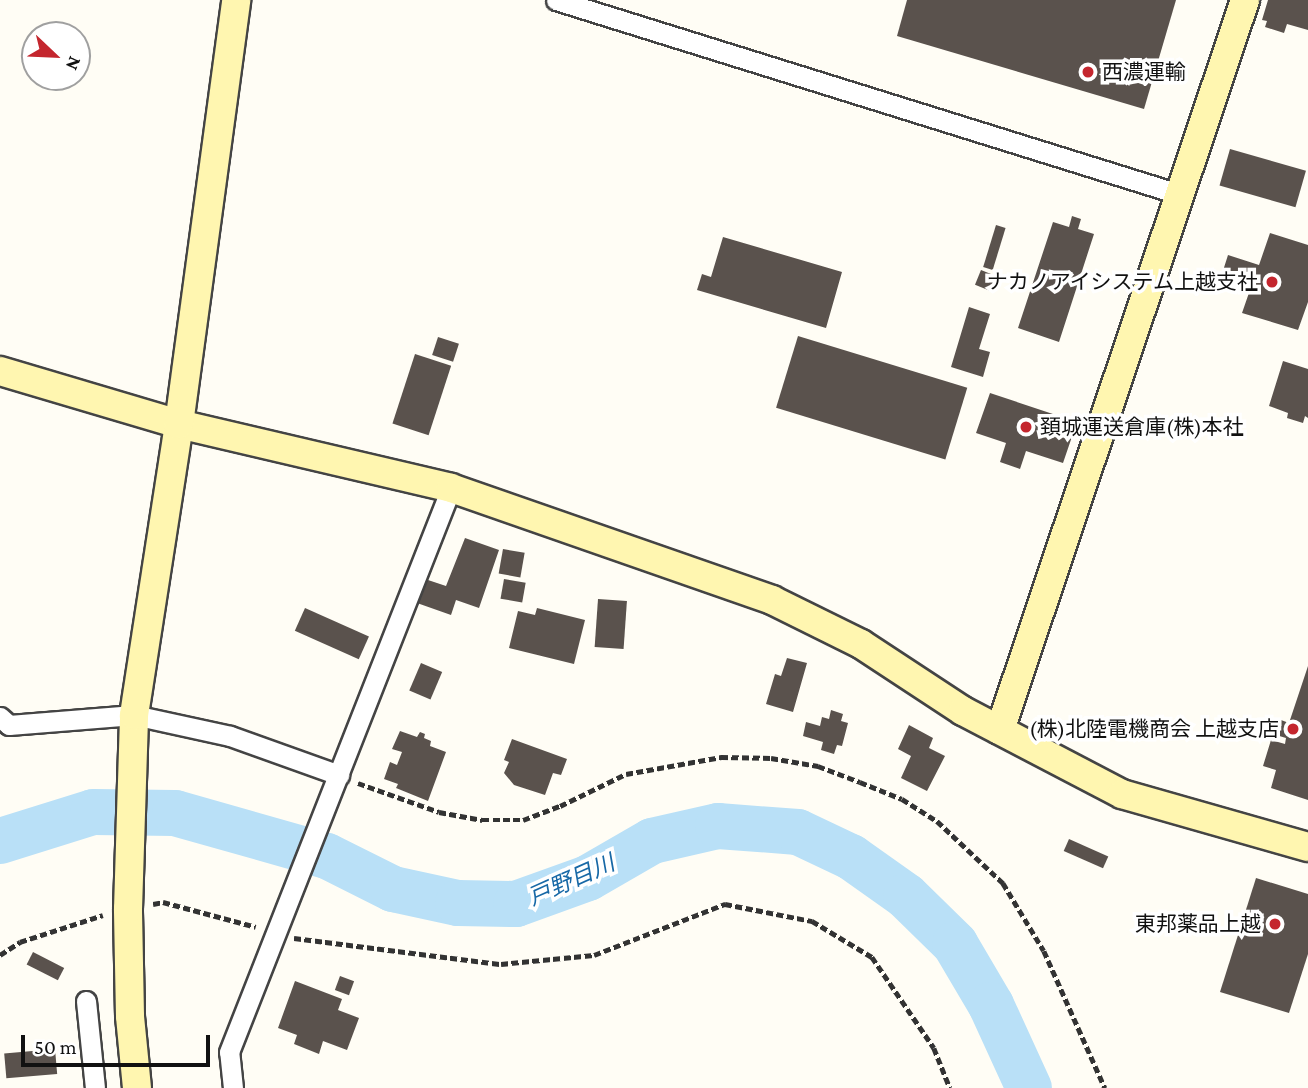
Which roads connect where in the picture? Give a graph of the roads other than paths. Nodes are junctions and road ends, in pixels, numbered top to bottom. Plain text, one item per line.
1 (236, 0) edge
2 (556, 0) edge
3 (1245, 0) edge
4 (1179, 194) junction
5 (0, 371) edge
6 (179, 424) junction
7 (451, 488) junction
8 (134, 715) junction
9 (0, 717) edge
10 (1000, 730) junction
11 (337, 780) junction
12 (1308, 847) edge
13 (86, 1002) dead end
14 (95, 1088) edge
15 (136, 1088) edge
16 (233, 1088) edge

1 - 6 street
2 - 4 street
3 - 4 street
4 - 10 street
5 - 6 street
6 - 7 street
6 - 8 street
7 - 10 street
7 - 11 street
8 - 9 street
8 - 11 street
8 - 15 street
10 - 12 street
11 - 16 street
13 - 14 street

